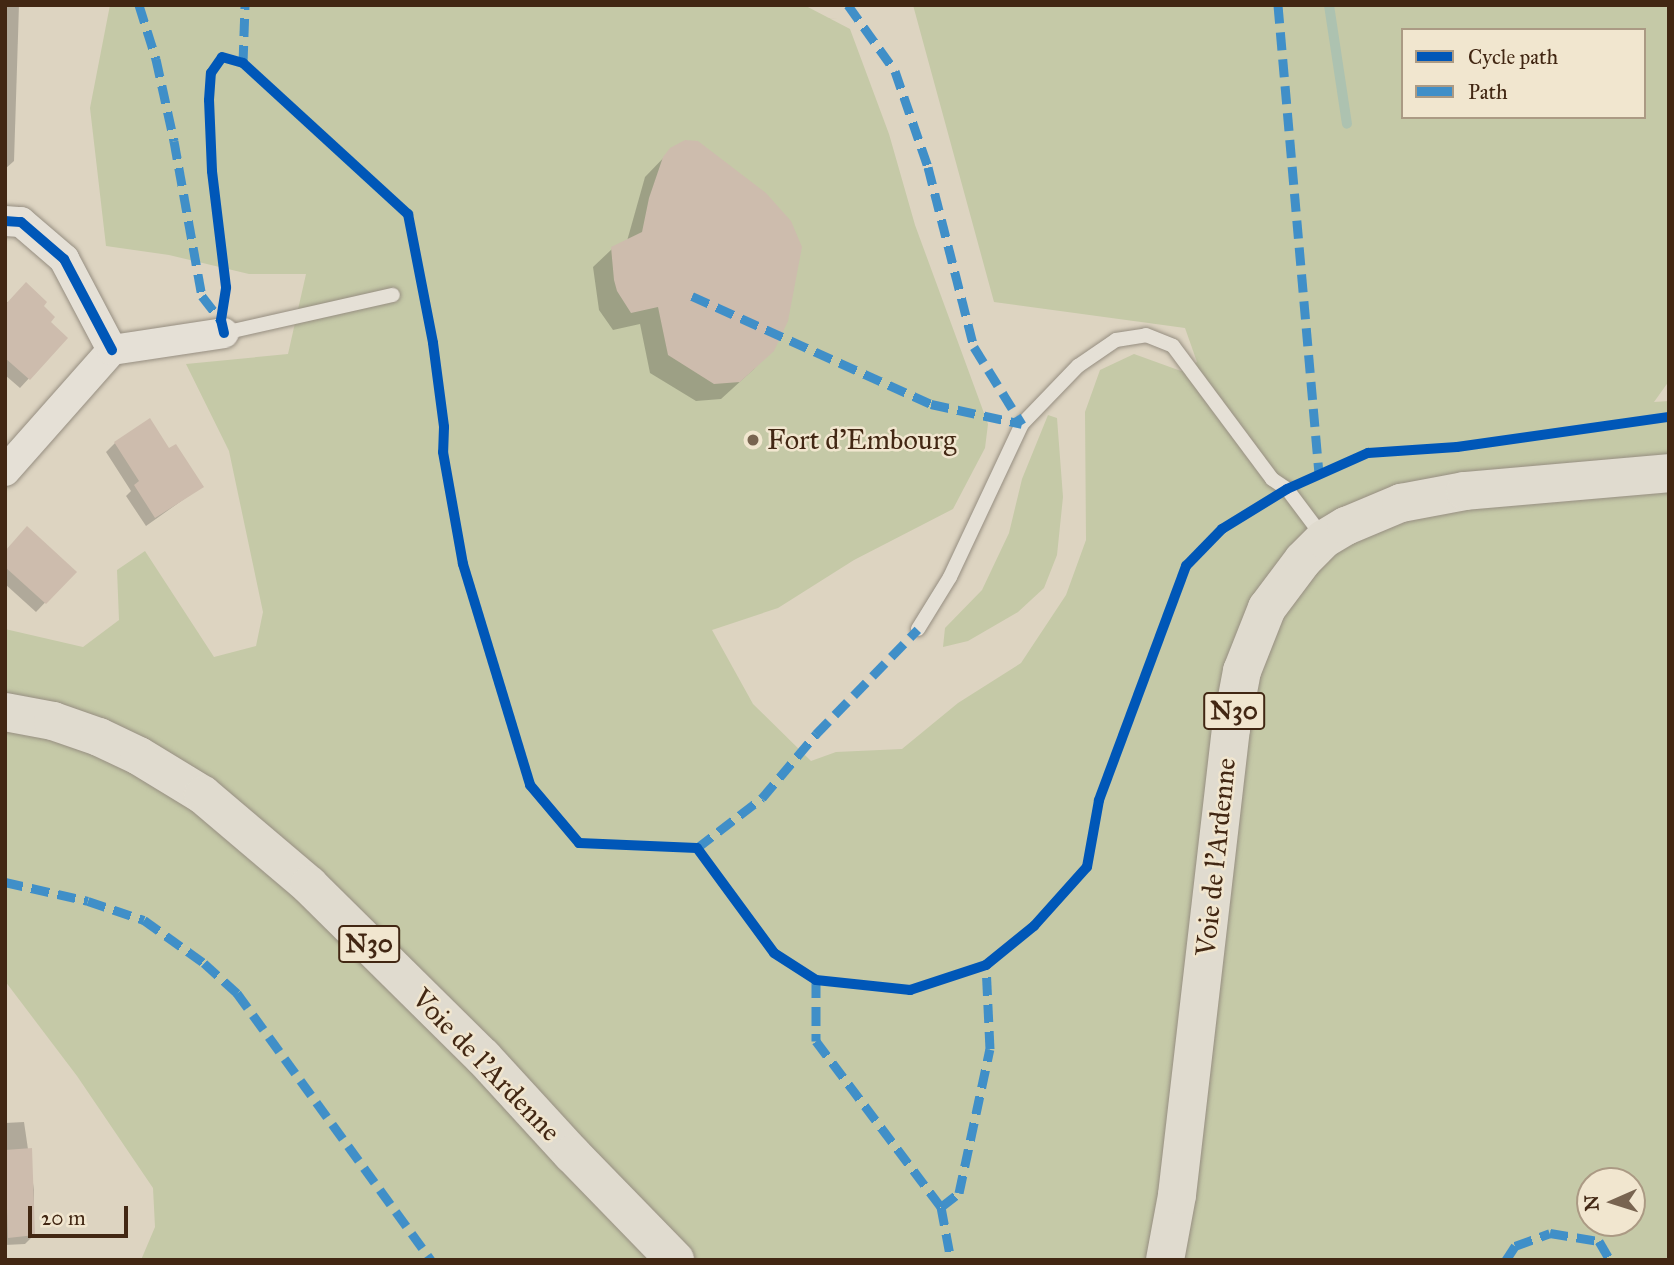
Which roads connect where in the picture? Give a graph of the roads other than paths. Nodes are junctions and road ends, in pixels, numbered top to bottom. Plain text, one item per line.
1 (5, 221) edge
2 (393, 295) dead end
3 (223, 333) joint
4 (112, 350) junction
5 (5, 471) edge
6 (1669, 473) edge
7 (1324, 539) junction
8 (918, 629) dead end
9 (5, 712) edge
10 (676, 1260) edge
11 (1166, 1260) edge

1 - 4 street
2 - 3 lane
3 - 4 street
4 - 5 street
6 - 7 main road, Voie de l'Ardenne / N30
7 - 8 lane
7 - 11 main road, Voie de l'Ardenne / N30
9 - 10 main road, Voie de l'Ardenne / N30

